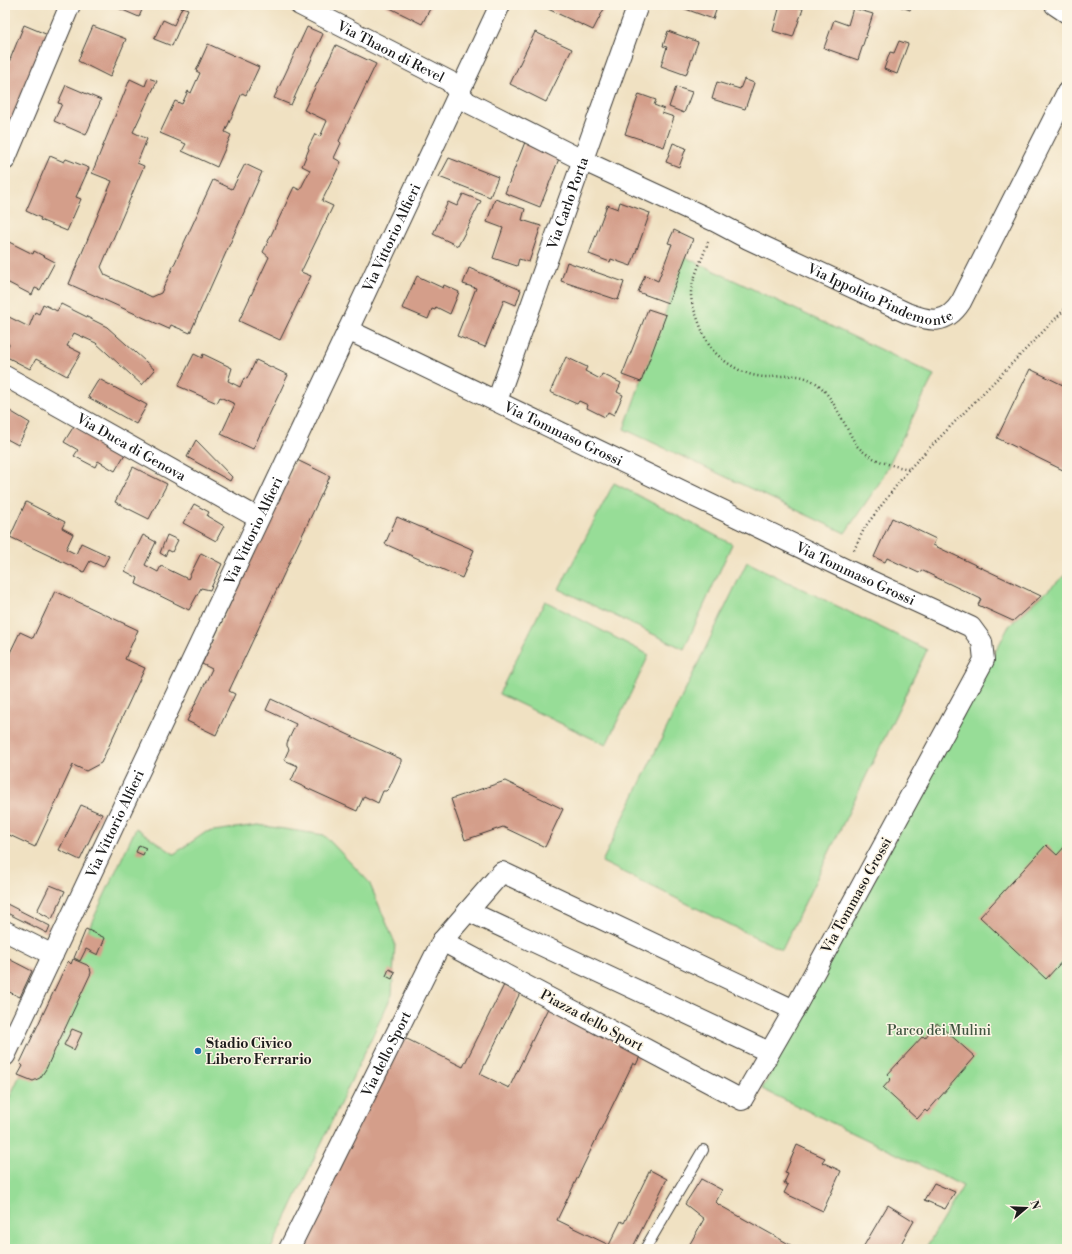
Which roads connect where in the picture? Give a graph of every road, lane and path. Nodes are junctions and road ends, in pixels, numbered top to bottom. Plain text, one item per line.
1 (70, 5) edge
2 (300, 5) edge
3 (500, 5) edge
4 (638, 5) edge
5 (1056, 5) edge
6 (1067, 13) edge
7 (459, 92) junction
8 (1067, 92) edge
9 (5, 160) edge
10 (582, 160) junction
11 (716, 222) junction
12 (1067, 307) edge
13 (348, 330) junction
14 (5, 376) edge
15 (497, 401) junction
16 (909, 469) junction
17 (258, 518) junction
18 (845, 569) junction
19 (468, 911) junction
20 (5, 931) edge
21 (442, 941) junction
22 (53, 955) junction
23 (794, 1010) junction
24 (769, 1052) junction
25 (5, 1056) edge
26 (703, 1150) dead end
27 (289, 1249) edge
28 (645, 1249) edge

1 - 9 street
2 - 7 street, Via Thaon di Revel
3 - 7 street, Via Vittorio Alfieri
4 - 10 street, Via Carlo Porta
5 - 6 street
7 - 10 street, Via Thaon di Revel
7 - 13 street, Via Vittorio Alfieri
8 - 11 street, Via Ippolito Pindemonte
10 - 11 street, Via Ippolito Pindemonte
10 - 15 street, Via Carlo Porta
11 - 16 path
12 - 16 path
13 - 15 street, Via Tommaso Grossi
13 - 17 street, Via Vittorio Alfieri
14 - 17 street, Via Duca di Genova
15 - 18 street, Via Tommaso Grossi
16 - 18 path
17 - 22 street, Via Vittorio Alfieri
18 - 23 street, Via Tommaso Grossi
19 - 21 street, Via dello Sport
19 - 23 street, Via dello Sport
19 - 24 street
20 - 22 street
21 - 24 street, Piazza dello Sport
21 - 27 street, Via dello Sport
22 - 25 street, Via Vittorio Alfieri
23 - 24 street
26 - 28 lane

